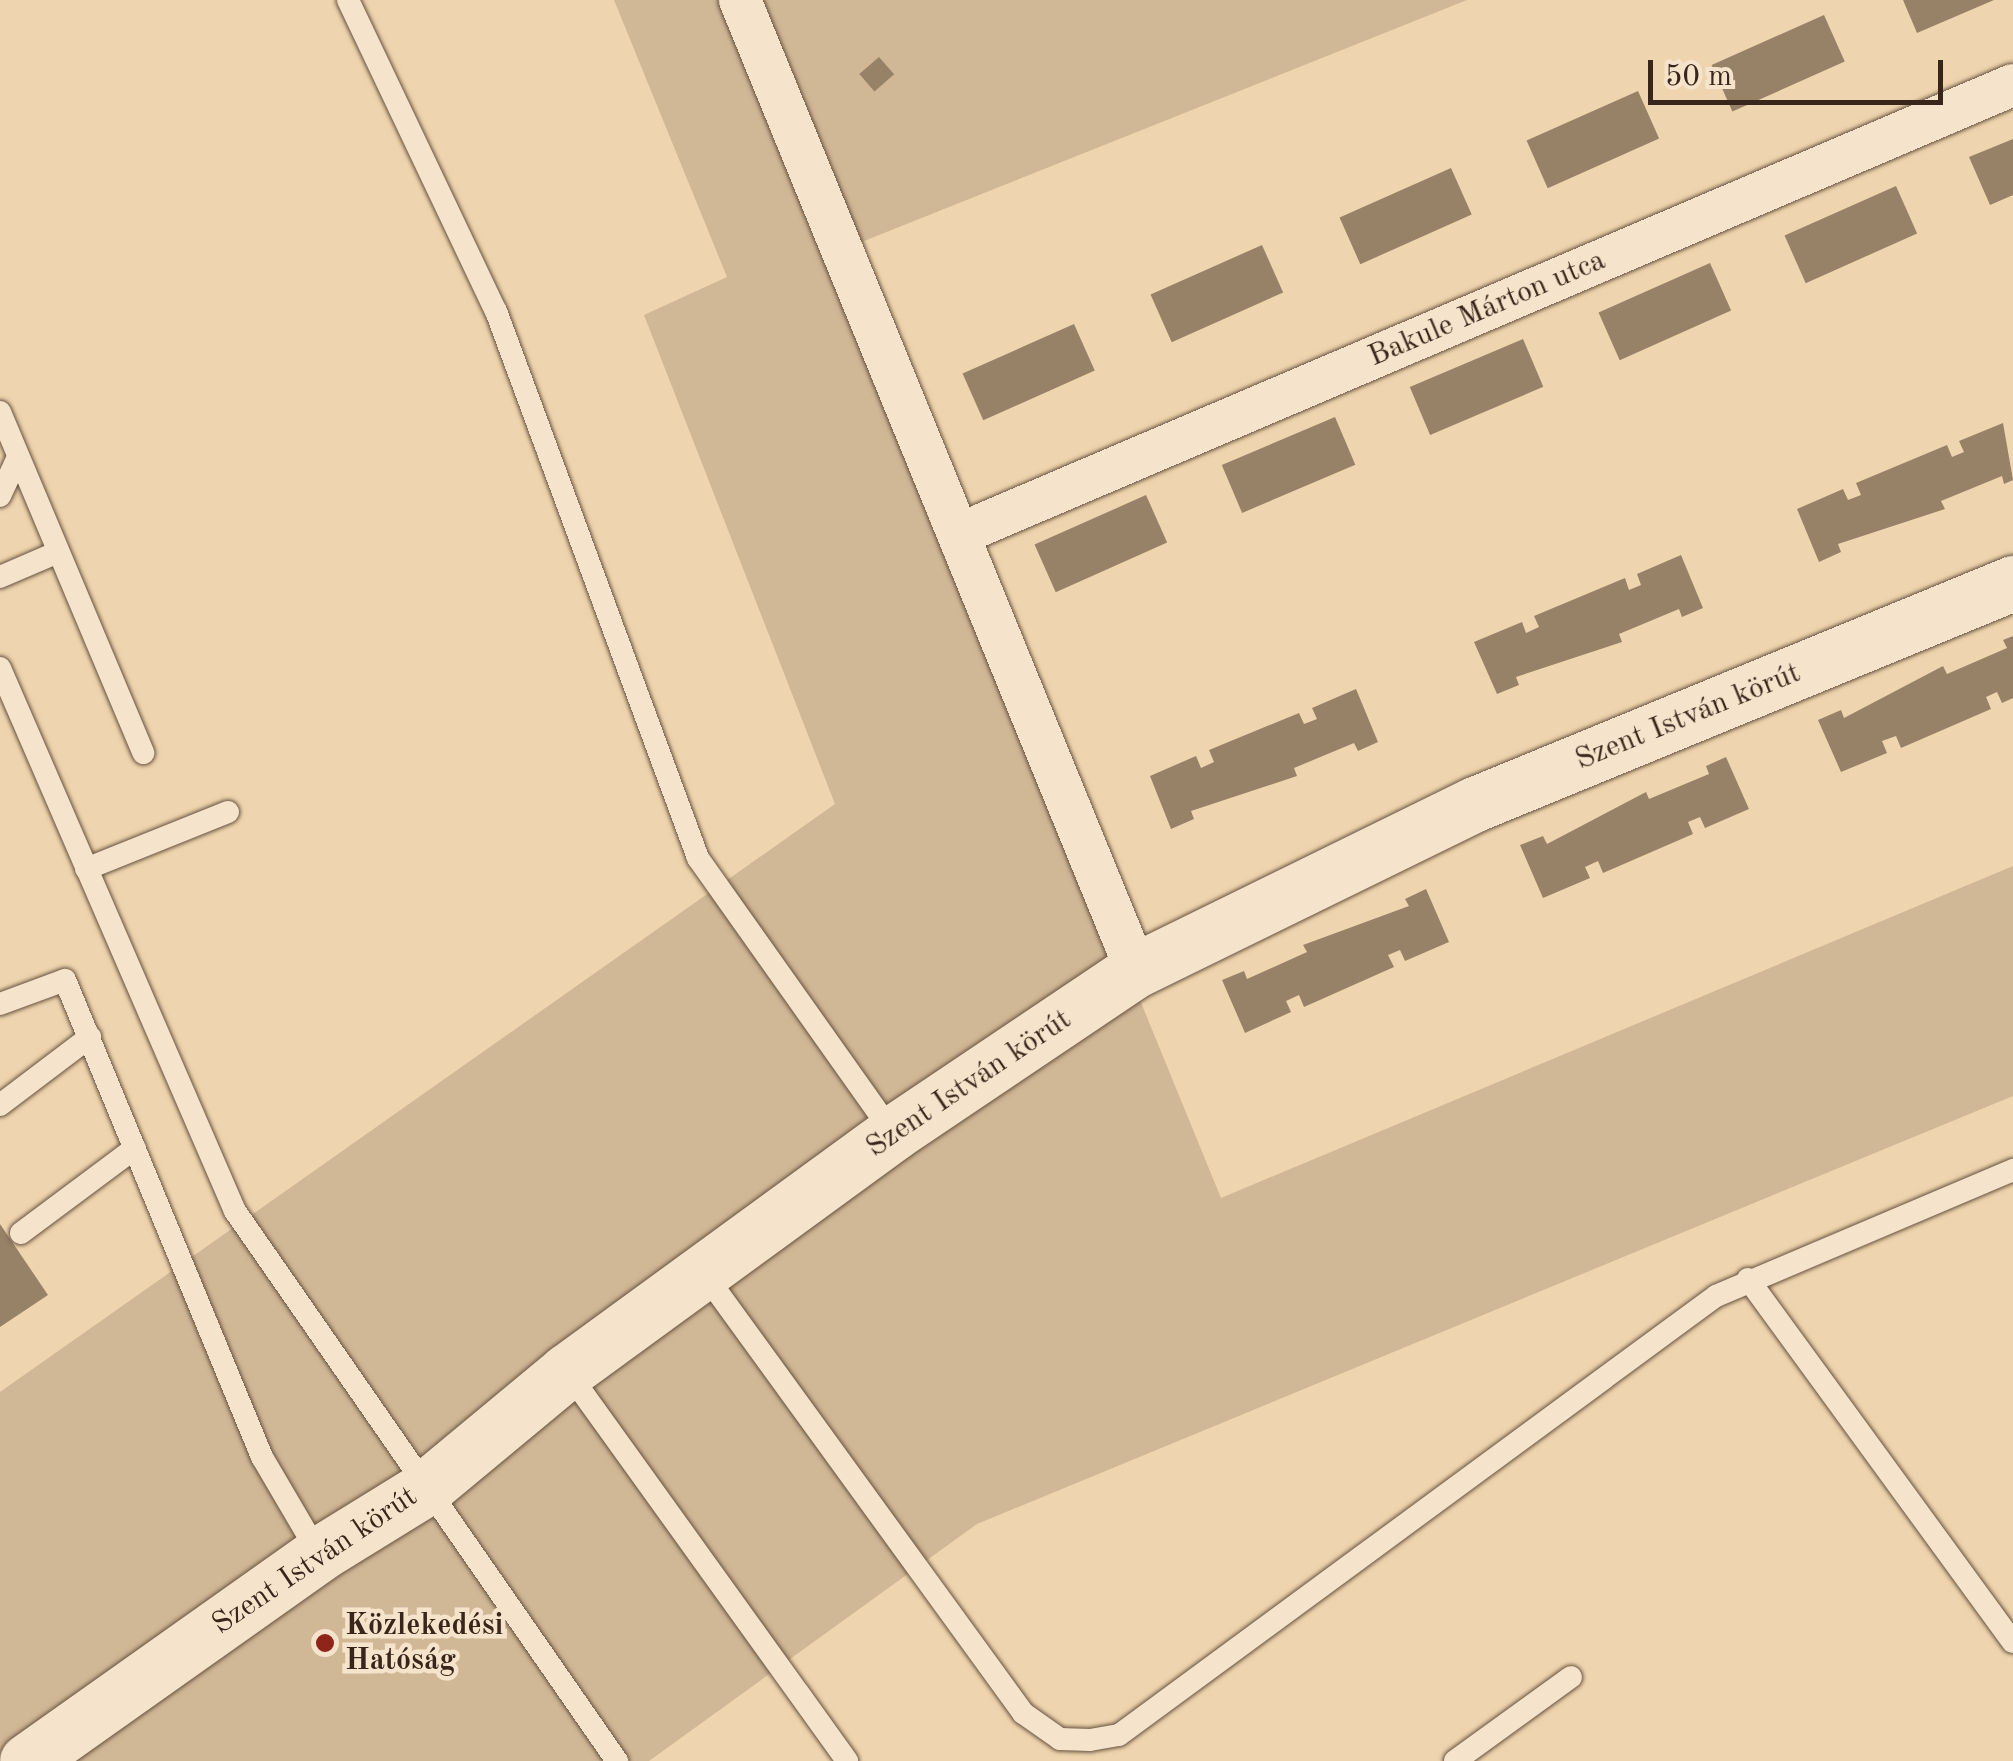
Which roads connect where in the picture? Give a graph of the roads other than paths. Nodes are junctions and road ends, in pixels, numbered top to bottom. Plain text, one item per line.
1 (348, 0) edge
2 (740, 0) edge
3 (2013, 84) edge
4 (0, 412) edge
5 (18, 456) junction
6 (0, 496) edge
7 (962, 534) junction
8 (58, 552) junction
9 (0, 577) edge
10 (2013, 583) edge
11 (0, 668) edge
12 (143, 754) dead end
13 (228, 812) dead end
14 (86, 869) junction
15 (1136, 970) junction
16 (0, 1004) edge
17 (90, 1037) junction
18 (0, 1105) edge
19 (893, 1134) junction
20 (135, 1148) junction
21 (2013, 1170) edge
22 (22, 1233) dead end
23 (702, 1272) junction
24 (1748, 1279) junction
25 (568, 1370) junction
26 (426, 1488) junction
27 (319, 1554) junction
28 (2013, 1642) edge
29 (1571, 1676) dead end
30 (27, 1761) edge
31 (617, 1761) edge
32 (847, 1761) edge
33 (1455, 1761) edge

1 - 19 lane
2 - 7 street
3 - 7 street, Bakule Márton utca
4 - 5 lane
5 - 6 lane
5 - 8 lane
7 - 15 street
8 - 9 lane
8 - 12 lane
10 - 15 street, Szent István körút
11 - 14 lane
13 - 14 lane
14 - 26 lane
15 - 19 street, Szent István körút
16 - 17 lane
17 - 18 lane
17 - 20 lane
19 - 23 street, Szent István körút
20 - 22 lane
20 - 27 lane
21 - 24 lane
23 - 24 lane
23 - 25 street, Szent István körút
24 - 28 lane
25 - 26 street, Szent István körút
25 - 32 lane
26 - 27 street, Szent István körút
26 - 31 lane
27 - 30 street, Szent István körút
29 - 33 lane

